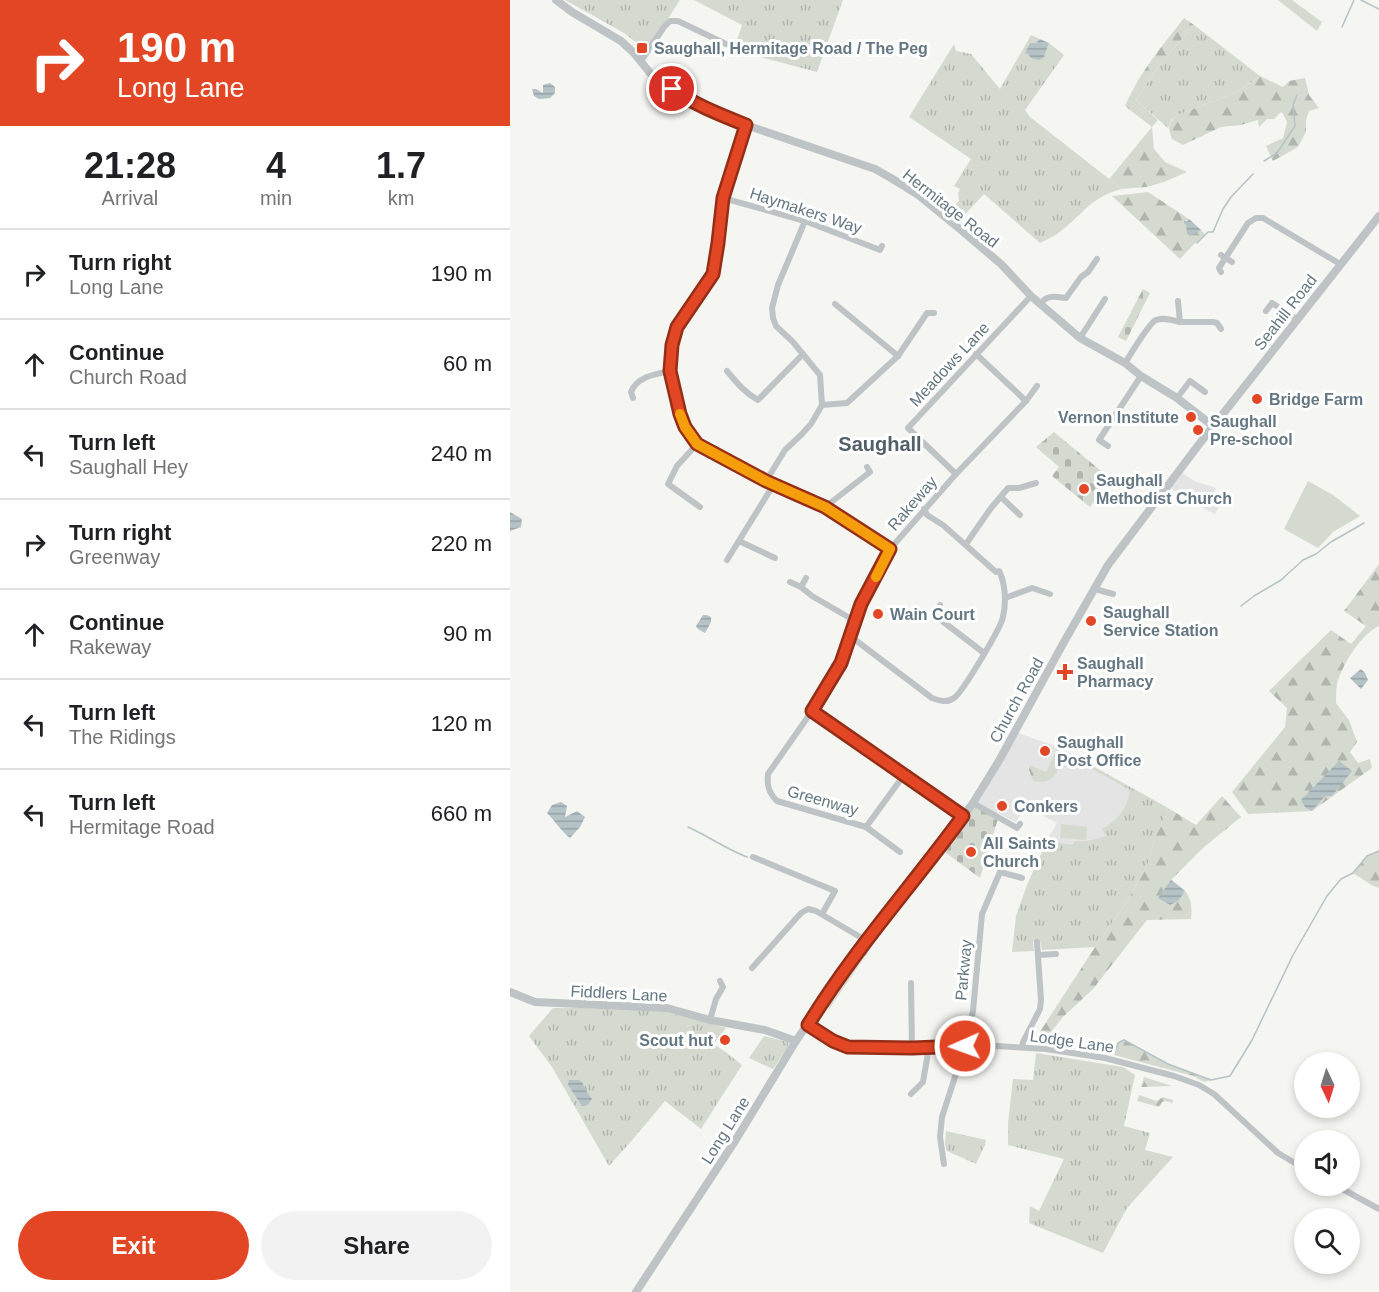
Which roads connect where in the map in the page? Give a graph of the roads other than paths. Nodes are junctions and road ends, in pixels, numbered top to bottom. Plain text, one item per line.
1 (556, 0) edge
2 (726, 44) dead end
3 (641, 62) junction
4 (746, 125) junction
5 (723, 198) junction
6 (1379, 216) edge
7 (805, 221) junction
8 (880, 250) dead end
9 (1097, 259) dead end
10 (1340, 264) junction
11 (1218, 268) dead end
12 (1031, 296) junction
13 (1105, 299) dead end
14 (1178, 301) dead end
15 (835, 304) dead end
16 (1041, 304) junction
17 (928, 311) dead end
18 (1266, 311) dead end
19 (1219, 315) dead end
20 (1298, 320) junction
21 (1180, 322) junction
22 (1080, 338) junction
23 (803, 354) junction
24 (976, 354) junction
25 (898, 356) junction
26 (1125, 363) junction
27 (670, 371) junction
28 (728, 371) dead end
29 (1141, 376) junction
30 (1037, 386) dead end
31 (1205, 392) dead end
32 (630, 393) dead end
33 (1177, 398) junction
34 (758, 400) junction
35 (1026, 401) junction
36 (822, 405) junction
37 (764, 408) dead end
38 (1213, 426) junction
39 (697, 444) junction
40 (1108, 446) dead end
41 (871, 472) dead end
42 (956, 474) junction
43 (766, 481) junction
44 (1036, 483) dead end
45 (774, 484) junction
46 (1003, 495) junction
47 (696, 507) dead end
48 (825, 507) junction
49 (924, 509) junction
50 (1020, 515) dead end
51 (740, 541) junction
52 (966, 544) junction
53 (890, 549) junction
54 (775, 558) dead end
55 (727, 560) dead end
56 (806, 578) dead end
57 (790, 582) dead end
58 (801, 587) junction
59 (1095, 589) junction
60 (1050, 594) dead end
61 (1113, 594) dead end
62 (1005, 598) junction
63 (940, 606) dead end
64 (855, 621) junction
65 (849, 640) junction
66 (984, 653) junction
67 (812, 711) junction
68 (904, 775) junction
69 (973, 803) junction
70 (963, 816) junction
71 (866, 827) junction
72 (1017, 828) dead end
73 (900, 852) dead end
74 (753, 857) dead end
75 (1022, 878) dead end
76 (822, 914) junction
77 (867, 941) junction
78 (1036, 942) dead end
79 (1056, 954) dead end
80 (1038, 955) junction
81 (752, 968) dead end
82 (836, 982) joint
83 (920, 988) dead end
84 (732, 990) dead end
85 (510, 992) edge
86 (710, 1020) junction
87 (808, 1025) junction
88 (795, 1041) junction
89 (965, 1046) junction
90 (929, 1047) junction
91 (1022, 1047) junction
92 (912, 1048) junction
93 (911, 1094) dead end
94 (1294, 1162) edge
95 (944, 1164) dead end
96 (1355, 1196) edge
97 (1379, 1209) edge
98 (636, 1292) edge

1 - 3 street, Hermitage Road
2 - 3 street
3 - 4 street, Hermitage Road
4 - 5 street
4 - 12 street, Hermitage Road
5 - 7 street, Haymakers Way
5 - 27 street
6 - 10 street, Seahill Road
7 - 8 street, Haymakers Way
7 - 23 street
9 - 16 street
10 - 11 street
10 - 20 street, Seahill Road
12 - 16 street, Hermitage Road
12 - 24 street, Meadows Lane
13 - 22 street
14 - 21 street
15 - 25 street
16 - 22 street, Hermitage Road
17 - 25 street
18 - 20 street
19 - 21 street
20 - 38 street, Seahill Road
21 - 26 street
22 - 26 street, Hermitage Road
23 - 34 street
23 - 36 street
24 - 35 street
24 - 42 street, Meadows Lane
25 - 36 street
26 - 29 street, Hermitage Road
27 - 32 street
27 - 39 street
28 - 34 street
29 - 33 street, Hermitage Road
29 - 40 street
30 - 35 street, Rakeway
31 - 33 street
33 - 38 street, Hermitage Road
34 - 37 street
35 - 42 street, Rakeway
36 - 43 street
38 - 59 street, Church Road
39 - 43 street
39 - 47 street
41 - 48 street
42 - 49 street, Rakeway
43 - 45 street
44 - 46 street
45 - 48 street
45 - 51 street
46 - 50 street
46 - 52 street
48 - 53 street
49 - 52 street
49 - 53 street, Rakeway
51 - 54 street
51 - 55 street
52 - 62 street
53 - 64 street, Rakeway
56 - 58 street
57 - 58 street
58 - 64 street
59 - 61 street
59 - 69 street, Church Road
60 - 62 street
62 - 66 street
63 - 66 street
64 - 65 street, Rakeway
65 - 66 street
65 - 67 street, Greenway
67 - 68 street
67 - 71 street, Greenway
68 - 70 street
68 - 71 street, Greenway
69 - 70 street, Church Road
69 - 72 street
70 - 77 street, Church Road
71 - 73 street, Greenway
74 - 76 street
75 - 89 street, Parkway
76 - 77 street
76 - 81 street
77 - 82 street, Church Road
78 - 80 street
79 - 80 street
80 - 91 street
82 - 87 street, Long Lane
83 - 92 street
84 - 86 street
85 - 86 street, Fiddlers Lane
86 - 88 street, Fiddlers Lane
87 - 88 street, Long Lane
87 - 92 street, Lodge Lane
88 - 98 street, Long Lane
89 - 90 street, Lodge Lane
89 - 91 street, Lodge Lane
89 - 95 street, Parkway
90 - 92 street, Lodge Lane
90 - 93 street
91 - 94 street, Lodge Lane
96 - 97 street

